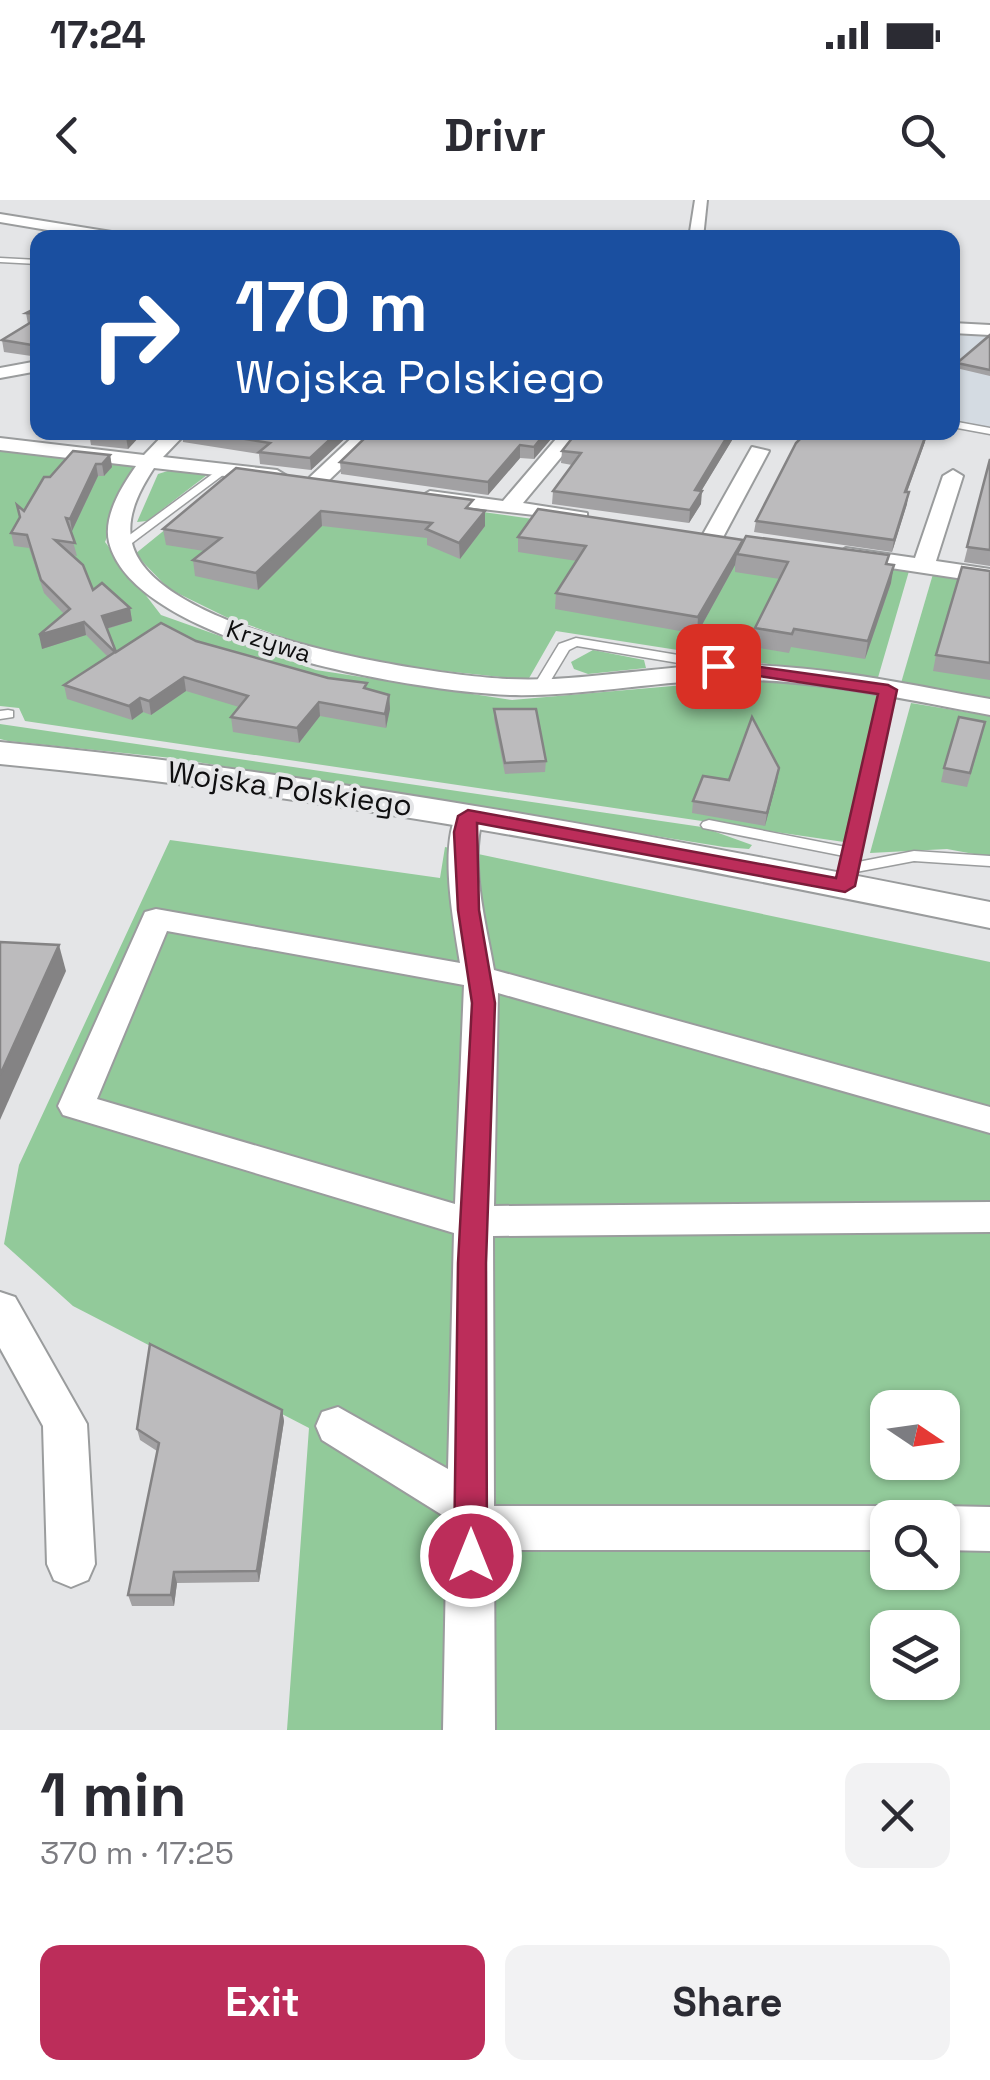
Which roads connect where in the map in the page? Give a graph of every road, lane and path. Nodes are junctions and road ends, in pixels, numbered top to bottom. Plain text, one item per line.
1 (701, 200) edge
2 (0, 218) edge
3 (74, 230) edge
4 (697, 230) edge
5 (0, 260) edge
6 (30, 262) edge
7 (960, 328) edge
8 (990, 330) edge
9 (30, 367) edge
10 (0, 373) edge
11 (960, 425) edge
12 (990, 431) edge
13 (169, 440) edge
14 (363, 440) edge
15 (565, 440) edge
16 (0, 444) edge
17 (758, 452) dead end
18 (149, 459) junction
19 (226, 469) junction
20 (953, 476) dead end
21 (413, 494) edge
22 (510, 508) junction
23 (602, 520) edge
24 (713, 536) edge
25 (120, 547) junction
26 (828, 552) edge
27 (924, 566) junction
28 (990, 576) edge
29 (753, 672) junction
30 (540, 687) junction
31 (888, 690) junction
32 (990, 707) edge
33 (0, 753) edge
34 (468, 816) junction
35 (710, 824) dead end
36 (990, 862) edge
37 (848, 869) junction
38 (990, 915) edge
39 (479, 977) junction
40 (990, 1120) edge
41 (990, 1218) edge
42 (474, 1221) junction
43 (0, 1309) edge
44 (338, 1426) dead end
45 (471, 1518) junction
46 (870, 1528) edge
47 (960, 1528) edge
48 (990, 1528) edge
49 (71, 1564) dead end
50 (468, 1730) edge

1 - 4 street
2 - 3 street
5 - 6 lane
7 - 8 street
9 - 10 street
11 - 12 lane
13 - 18 street
14 - 19 street
15 - 22 street
16 - 18 street
17 - 24 street
18 - 19 street
18 - 25 street
19 - 25 lane
20 - 27 street
21 - 22 street
22 - 23 street
25 - 30 street, Krzywa
26 - 27 street
27 - 28 street
29 - 30 street, Krzywa
29 - 30 lane, Krzywa
29 - 31 street, Krzywa
31 - 32 street, Krzywa
31 - 37 lane
33 - 34 street, Wojska Polskiego
34 - 37 street, Wojska Polskiego
34 - 39 street
35 - 37 lane
36 - 37 lane
37 - 38 street, Wojska Polskiego
39 - 40 street
39 - 42 street
39 - 42 street
41 - 42 street
42 - 45 street
43 - 49 street
44 - 45 street
45 - 46 street
45 - 50 street
47 - 48 street

